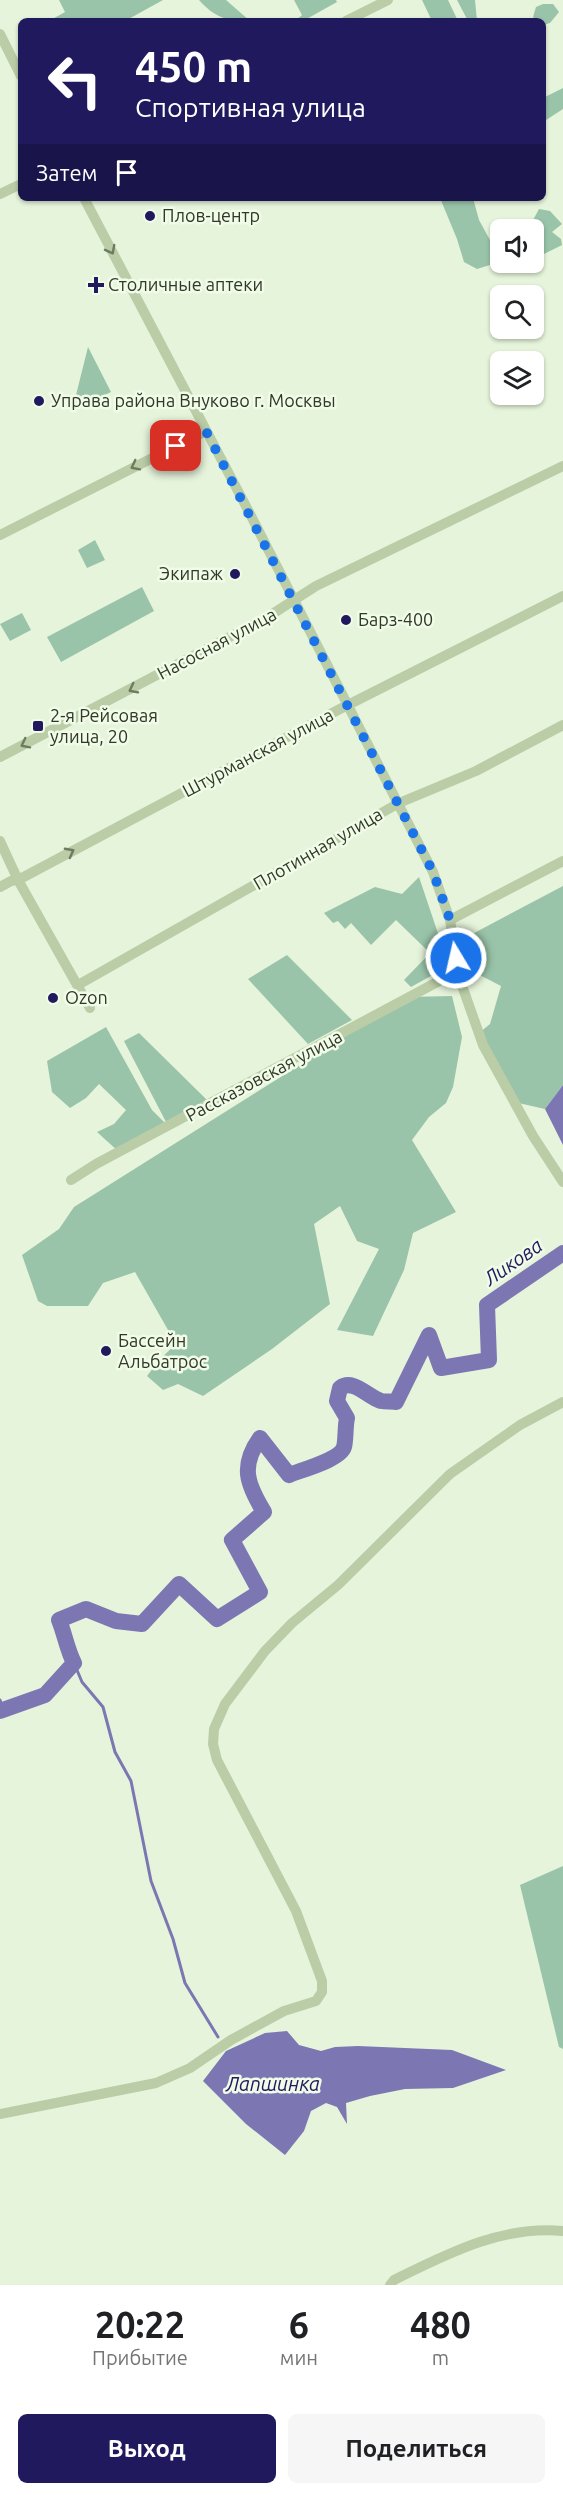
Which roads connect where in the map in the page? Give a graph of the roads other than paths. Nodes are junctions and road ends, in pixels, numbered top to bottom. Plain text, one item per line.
1 (388, 0) edge
2 (351, 18) edge
3 (0, 34) edge
4 (18, 70) edge
5 (18, 185) edge
6 (0, 194) edge
7 (86, 201) edge
8 (206, 431) junction
9 (563, 466) edge
10 (0, 535) edge
11 (563, 596) edge
12 (294, 599) junction
13 (347, 705) junction
14 (563, 725) edge
15 (0, 757) edge
16 (399, 803) junction
17 (0, 841) edge
18 (563, 861) edge
19 (18, 880) junction
20 (0, 887) edge
21 (450, 920) junction
22 (458, 971) junction
23 (78, 985) junction
24 (90, 1008) dead end
25 (71, 1180) dead end
26 (563, 1182) edge
27 (563, 1402) edge
28 (0, 2114) edge
29 (563, 2231) edge
30 (390, 2285) edge

1 - 2 street
3 - 4 street
5 - 6 street
7 -> 8 street
8 -> 10 street
8 - 12 street
9 - 12 street, Насосная улица
11 - 13 street, Штурманская улица
12 - 13 street
12 -> 15 street, Насосная улица
13 - 16 street
19 -> 13 street, Штурманская улица
14 - 16 street, Плотинная улица
16 - 21 street
16 - 23 street, Плотинная улица
17 - 19 street
18 - 21 street
19 - 20 street, Штурманская улица
19 - 23 street
21 - 22 street
22 - 25 street, Рассказовская улица
22 - 26 street
23 - 24 street
27 - 28 street
29 - 30 street

